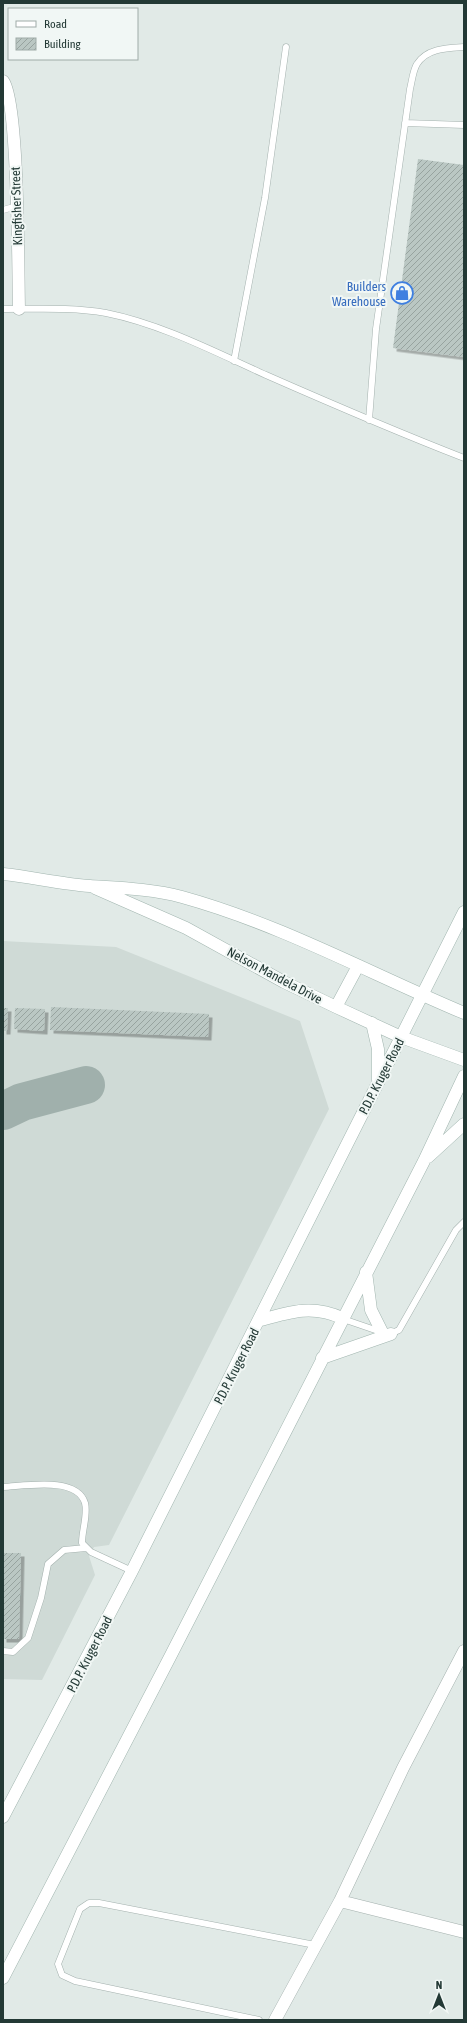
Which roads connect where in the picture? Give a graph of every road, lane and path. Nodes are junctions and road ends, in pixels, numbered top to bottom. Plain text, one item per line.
1 (286, 47) dead end
2 (464, 47) edge
3 (3, 81) edge
4 (405, 123) junction
5 (464, 126) edge
6 (17, 206) junction
7 (3, 210) edge
8 (3, 309) edge
9 (19, 309) junction
10 (234, 361) junction
11 (369, 420) junction
12 (464, 458) edge
13 (3, 874) edge
14 (88, 886) junction
15 (464, 912) edge
16 (358, 966) junction
17 (421, 995) junction
18 (336, 1007) junction
19 (464, 1014) edge
20 (372, 1023) junction
21 (401, 1036) junction
22 (464, 1060) edge
23 (464, 1076) edge
24 (378, 1083) junction
25 (464, 1124) edge
26 (424, 1161) junction
27 (464, 1222) edge
28 (456, 1230) junction
29 (464, 1230) edge
30 (366, 1272) junction
31 (342, 1318) junction
32 (258, 1321) junction
33 (387, 1333) junction
34 (322, 1358) junction
35 (3, 1487) edge
36 (86, 1548) junction
37 (132, 1571) junction
38 (3, 1651) edge
39 (464, 1651) edge
40 (3, 1816) edge
41 (340, 1902) junction
42 (464, 1932) edge
43 (315, 1945) junction
44 (3, 1978) edge
45 (259, 2020) edge
46 (275, 2020) edge

1 - 10 lane
2 - 4 lane
3 - 6 street, Kingfisher Street
4 - 5 lane
4 - 11 lane
6 - 7 lane
6 - 9 street, Kingfisher Street
8 - 9 lane
9 - 10 lane
10 - 11 lane
11 - 12 lane
13 - 14 street, Nelson Mandela Drive
14 - 16 street, Nelson Mandela Drive
14 - 18 street, Nelson Mandela Drive
15 - 17 street, P.D.P. Kruger Road
16 - 17 street, Nelson Mandela Drive
16 - 18 street
17 - 19 street, Nelson Mandela Drive
17 - 21 street, P.D.P. Kruger Road
18 - 20 street, Nelson Mandela Drive
20 - 21 street, Nelson Mandela Drive
20 - 24 street
21 - 22 street, Nelson Mandela Drive
21 - 24 street, P.D.P. Kruger Road
23 - 26 street
24 - 32 street, P.D.P. Kruger Road
25 - 26 street
26 - 30 street
27 - 28 lane
28 - 29 lane
28 - 33 lane
30 - 31 street
30 - 33 street
31 - 32 street
31 - 33 lane
31 - 34 street
32 - 37 street, P.D.P. Kruger Road
33 - 34 street
34 - 44 street
35 - 36 lane
36 - 37 lane
36 - 38 lane
37 - 40 street, P.D.P. Kruger Road
39 - 41 street
41 - 42 street
41 - 43 street
43 - 45 lane
43 - 46 street

